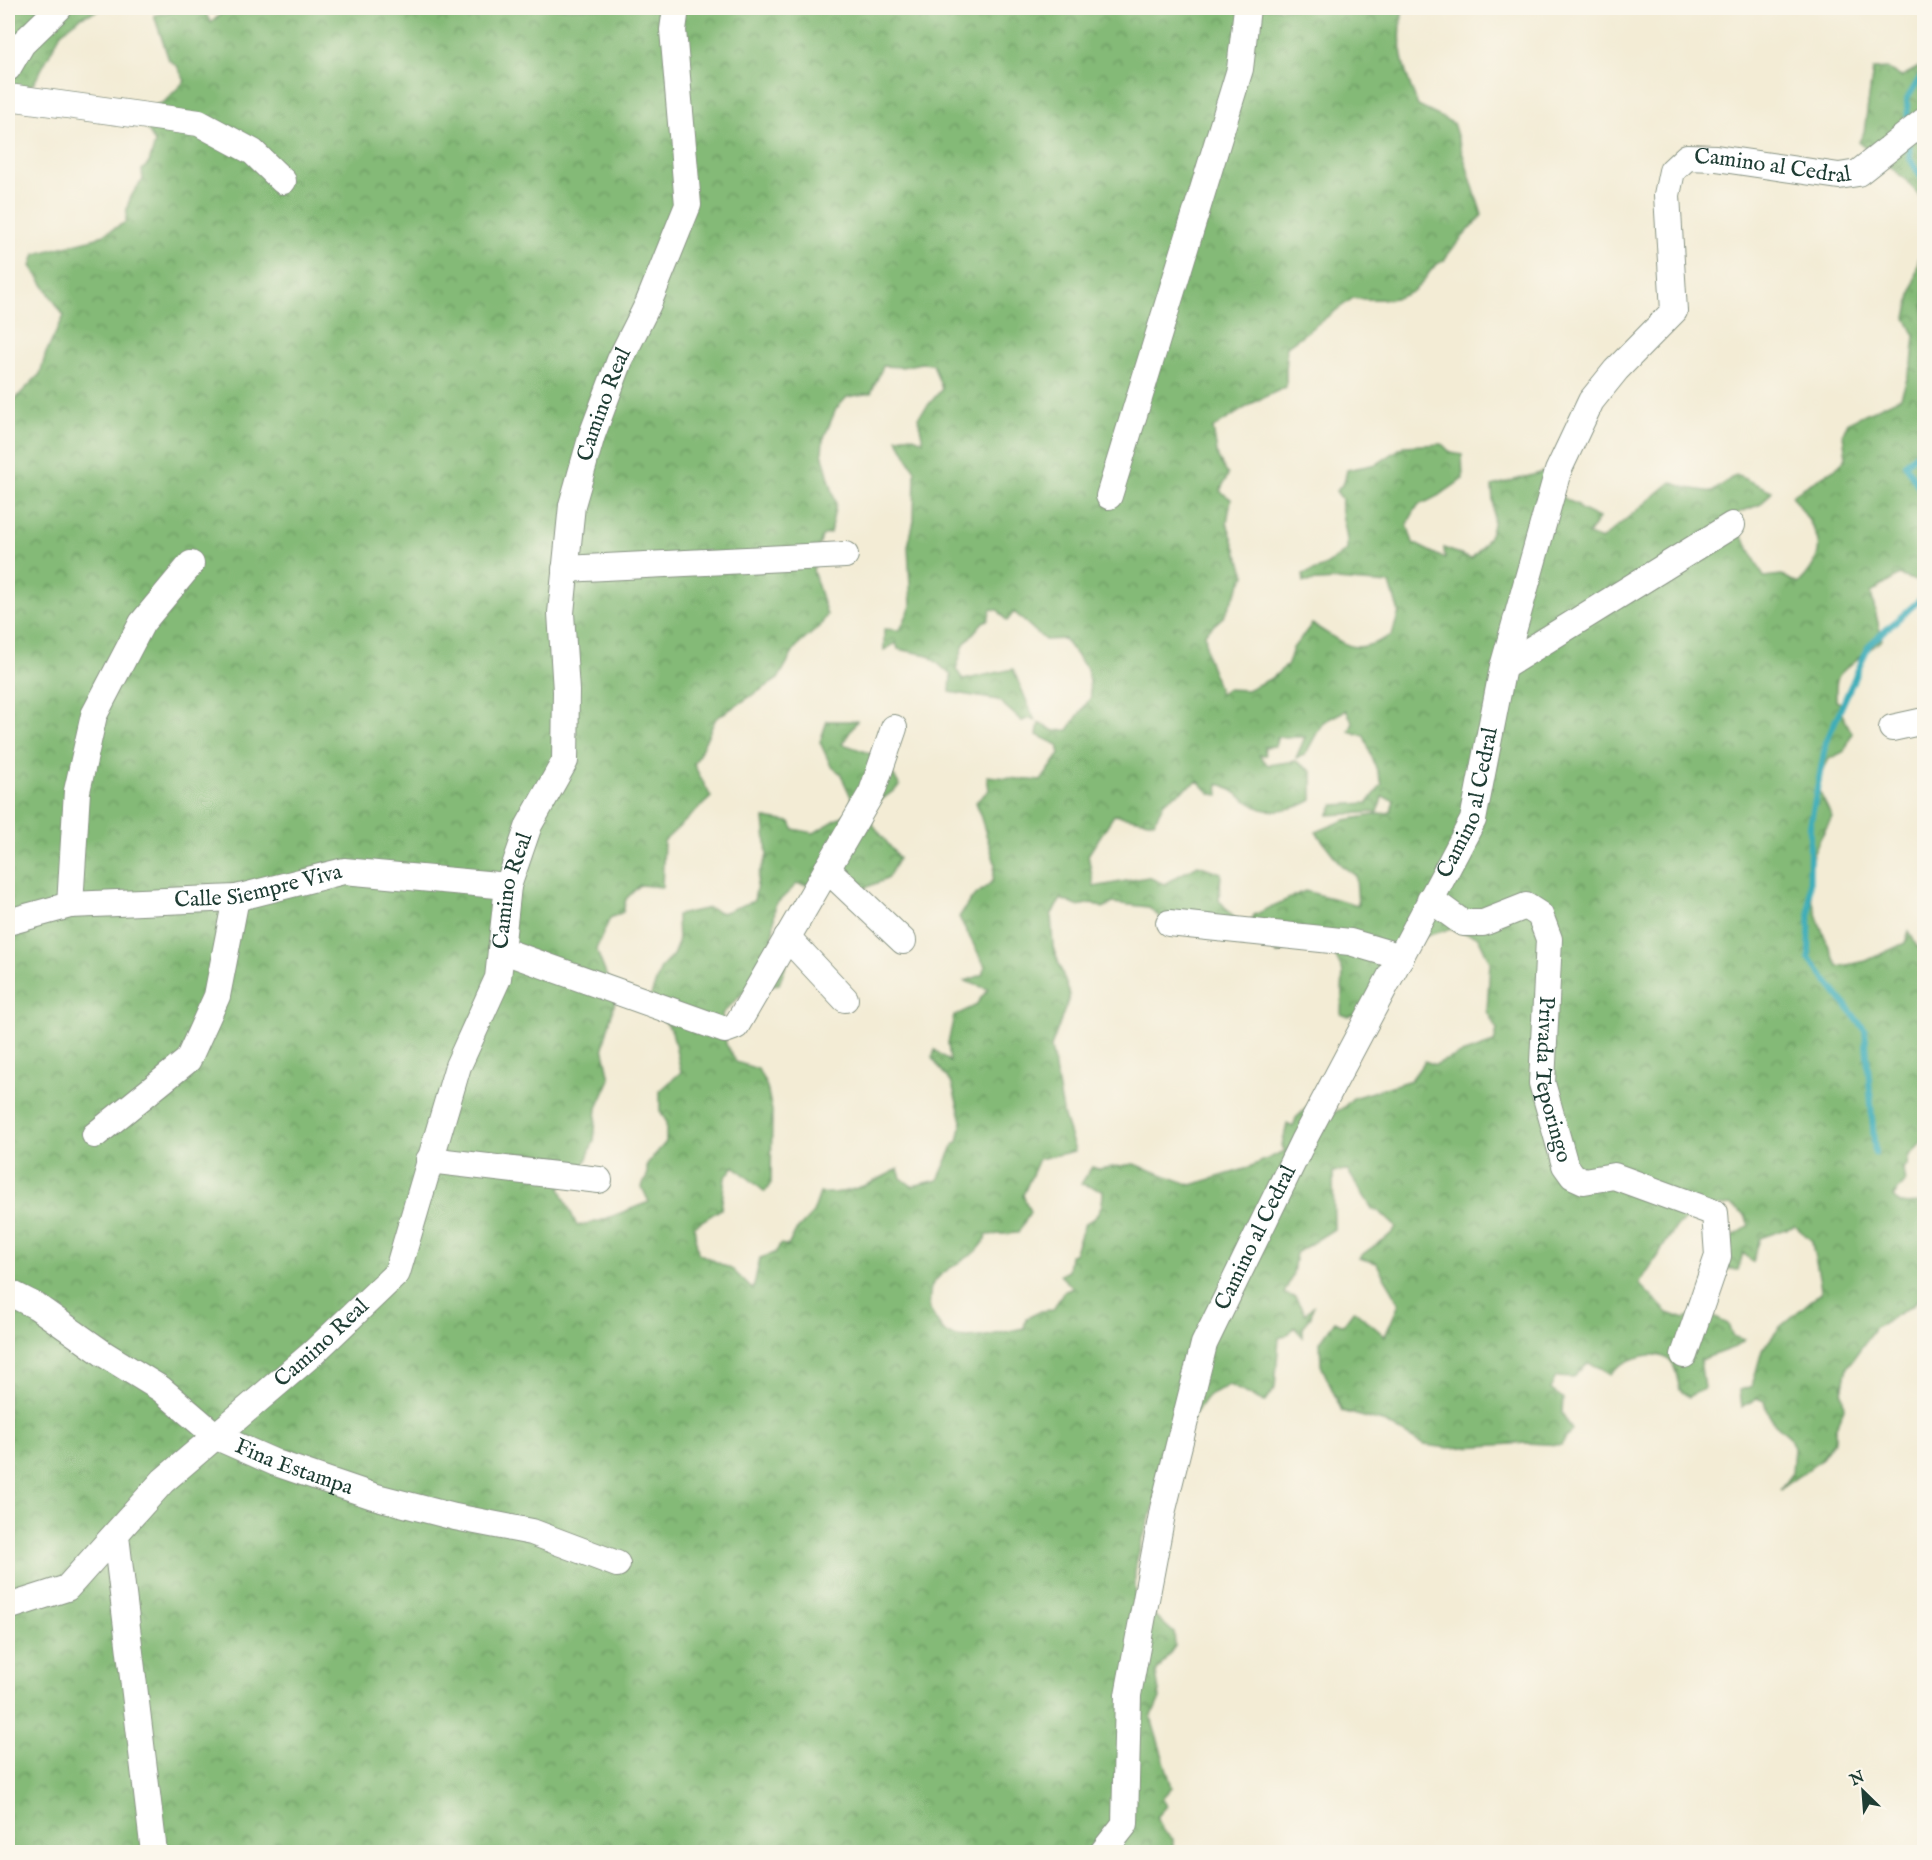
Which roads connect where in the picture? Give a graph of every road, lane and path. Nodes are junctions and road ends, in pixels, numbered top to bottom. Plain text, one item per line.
1 (59, 8) edge
2 (676, 8) edge
3 (1247, 8) edge
4 (8, 68) edge
5 (8, 97) edge
6 (1924, 122) edge
7 (283, 181) dead end
8 (1108, 496) dead end
9 (1732, 525) dead end
10 (845, 555) dead end
11 (191, 564) dead end
12 (565, 569) junction
13 (1503, 667) junction
14 (1924, 721) edge
15 (894, 728) dead end
16 (1892, 729) dead end
17 (827, 869) junction
18 (508, 886) junction
19 (236, 898) junction
20 (1430, 899) junction
21 (70, 905) junction
22 (8, 922) edge
23 (1169, 923) dead end
24 (787, 938) junction
25 (903, 941) dead end
26 (501, 950) junction
27 (1401, 957) junction
28 (845, 999) dead end
29 (95, 1135) dead end
30 (429, 1160) junction
31 (599, 1180) dead end
32 (8, 1292) edge
33 (1684, 1354) dead end
34 (217, 1437) junction
35 (116, 1536) junction
36 (617, 1564) dead end
37 (8, 1607) edge
38 (154, 1852) edge
39 (1102, 1852) edge

1 - 4 street
2 - 12 street, Camino Real
3 - 8 street
5 - 7 street
6 - 13 street, Camino al Cedral
9 - 13 street
10 - 12 street
11 - 21 street
12 - 18 street, Camino Real
13 - 20 street, Camino al Cedral
14 - 16 street
15 - 17 street
17 - 24 street
17 - 25 street
18 - 19 street, Calle Siempre Viva
18 - 26 street, Camino Real
19 - 21 street, Calle Siempre Viva
19 - 29 street
20 - 27 street, Camino al Cedral
20 - 33 street, Privada Teporingo
21 - 22 street, Calle Siempre Viva
23 - 27 street
24 - 26 street
24 - 28 street
26 - 30 street, Camino Real
27 - 39 street, Camino al Cedral
30 - 31 street
30 - 34 street, Camino Real
32 - 34 street, Fina Estampa
34 - 35 street, Camino Real
34 - 36 street, Fina Estampa
35 - 37 street, Camino Real
35 - 38 street

